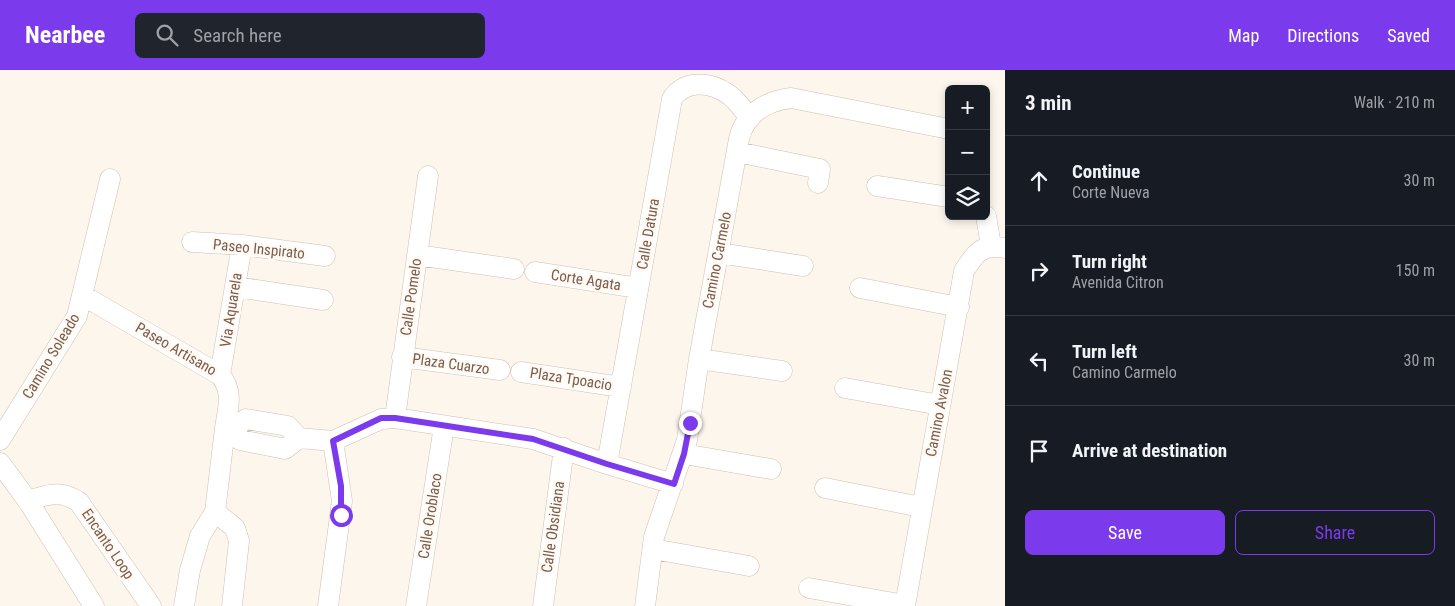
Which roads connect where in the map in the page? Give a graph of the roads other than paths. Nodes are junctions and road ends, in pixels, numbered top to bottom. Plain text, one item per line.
1 (750, 118) junction
2 (945, 128) edge
3 (737, 152) junction
4 (428, 176) dead end
5 (110, 179) dead end
6 (818, 183) dead end
7 (877, 186) dead end
8 (945, 197) edge
9 (988, 220) edge
10 (192, 242) dead end
11 (242, 245) junction
12 (998, 247) edge
13 (720, 252) junction
14 (325, 256) dead end
15 (417, 256) junction
16 (803, 266) dead end
17 (514, 269) dead end
18 (535, 272) dead end
19 (236, 287) junction
20 (638, 288) junction
21 (860, 288) dead end
22 (82, 295) junction
23 (323, 300) dead end
24 (959, 306) junction
25 (402, 357) junction
26 (699, 358) junction
27 (500, 370) dead end
28 (782, 371) dead end
29 (521, 372) dead end
30 (220, 375) junction
31 (620, 387) junction
32 (845, 388) dead end
33 (940, 405) junction
34 (395, 418) junction
35 (444, 426) junction
36 (229, 428) junction
37 (0, 440) edge
38 (333, 441) junction
39 (564, 448) junction
40 (684, 454) junction
41 (0, 463) edge
42 (607, 464) junction
43 (771, 469) dead end
44 (674, 484) junction
45 (825, 488) dead end
46 (28, 501) junction
47 (921, 507) junction
48 (215, 512) junction
49 (653, 549) junction
50 (749, 566) dead end
51 (809, 588) dead end
52 (94, 606) edge
53 (151, 606) edge
54 (184, 606) edge
55 (232, 606) edge
56 (328, 606) edge
57 (416, 606) edge
58 (543, 606) edge
59 (645, 606) edge
60 (905, 606) edge

1 - 2 street, Camino Carmelo
1 - 3 street, Camino Carmelo
1 - 20 street, Calle Datura
3 - 6 street
3 - 13 street, Camino Carmelo
4 - 15 street, Calle Pomelo
5 - 22 street, Camino Soleado
7 - 8 street
9 - 12 street
10 - 11 street, Paseo Inspirato
11 - 14 street, Paseo Inspirato
11 - 19 street, Via Aquarela
12 - 24 street, Camino Avalon
13 - 16 street
13 - 26 street, Camino Carmelo
15 - 17 street
15 - 25 street, Calle Pomelo
18 - 20 street, Corte Agata
19 - 23 street
19 - 30 street, Via Aquarela
20 - 31 street, Calle Datura
21 - 24 street
22 - 30 street, Paseo Artisano
22 - 37 street, Camino Soleado
24 - 33 street, Camino Avalon
25 - 27 street, Plaza Cuarzo
25 - 34 street, Calle Pomelo
26 - 28 street
26 - 40 street, Camino Carmelo
29 - 31 street, Plaza Tpoacio
30 - 36 street, Paseo Artisano
31 - 42 street, Calle Datura
32 - 33 street
33 - 47 street, Camino Avalon
34 - 35 street
34 - 38 street
35 - 39 street
35 - 57 street, Calle Oroblaco
36 - 38 street
36 - 48 street
38 - 56 street
39 - 42 street
39 - 58 street, Calle Obsidiana
40 - 43 street
40 - 44 street, Camino Carmelo
41 - 46 street
42 - 44 street
44 - 49 street, Camino Carmelo
45 - 47 street
46 - 52 street
46 - 53 street, Encanto Loop
47 - 60 street, Camino Avalon
48 - 54 street
48 - 55 street
49 - 50 street
49 - 59 street, Camino Carmelo
51 - 60 street

